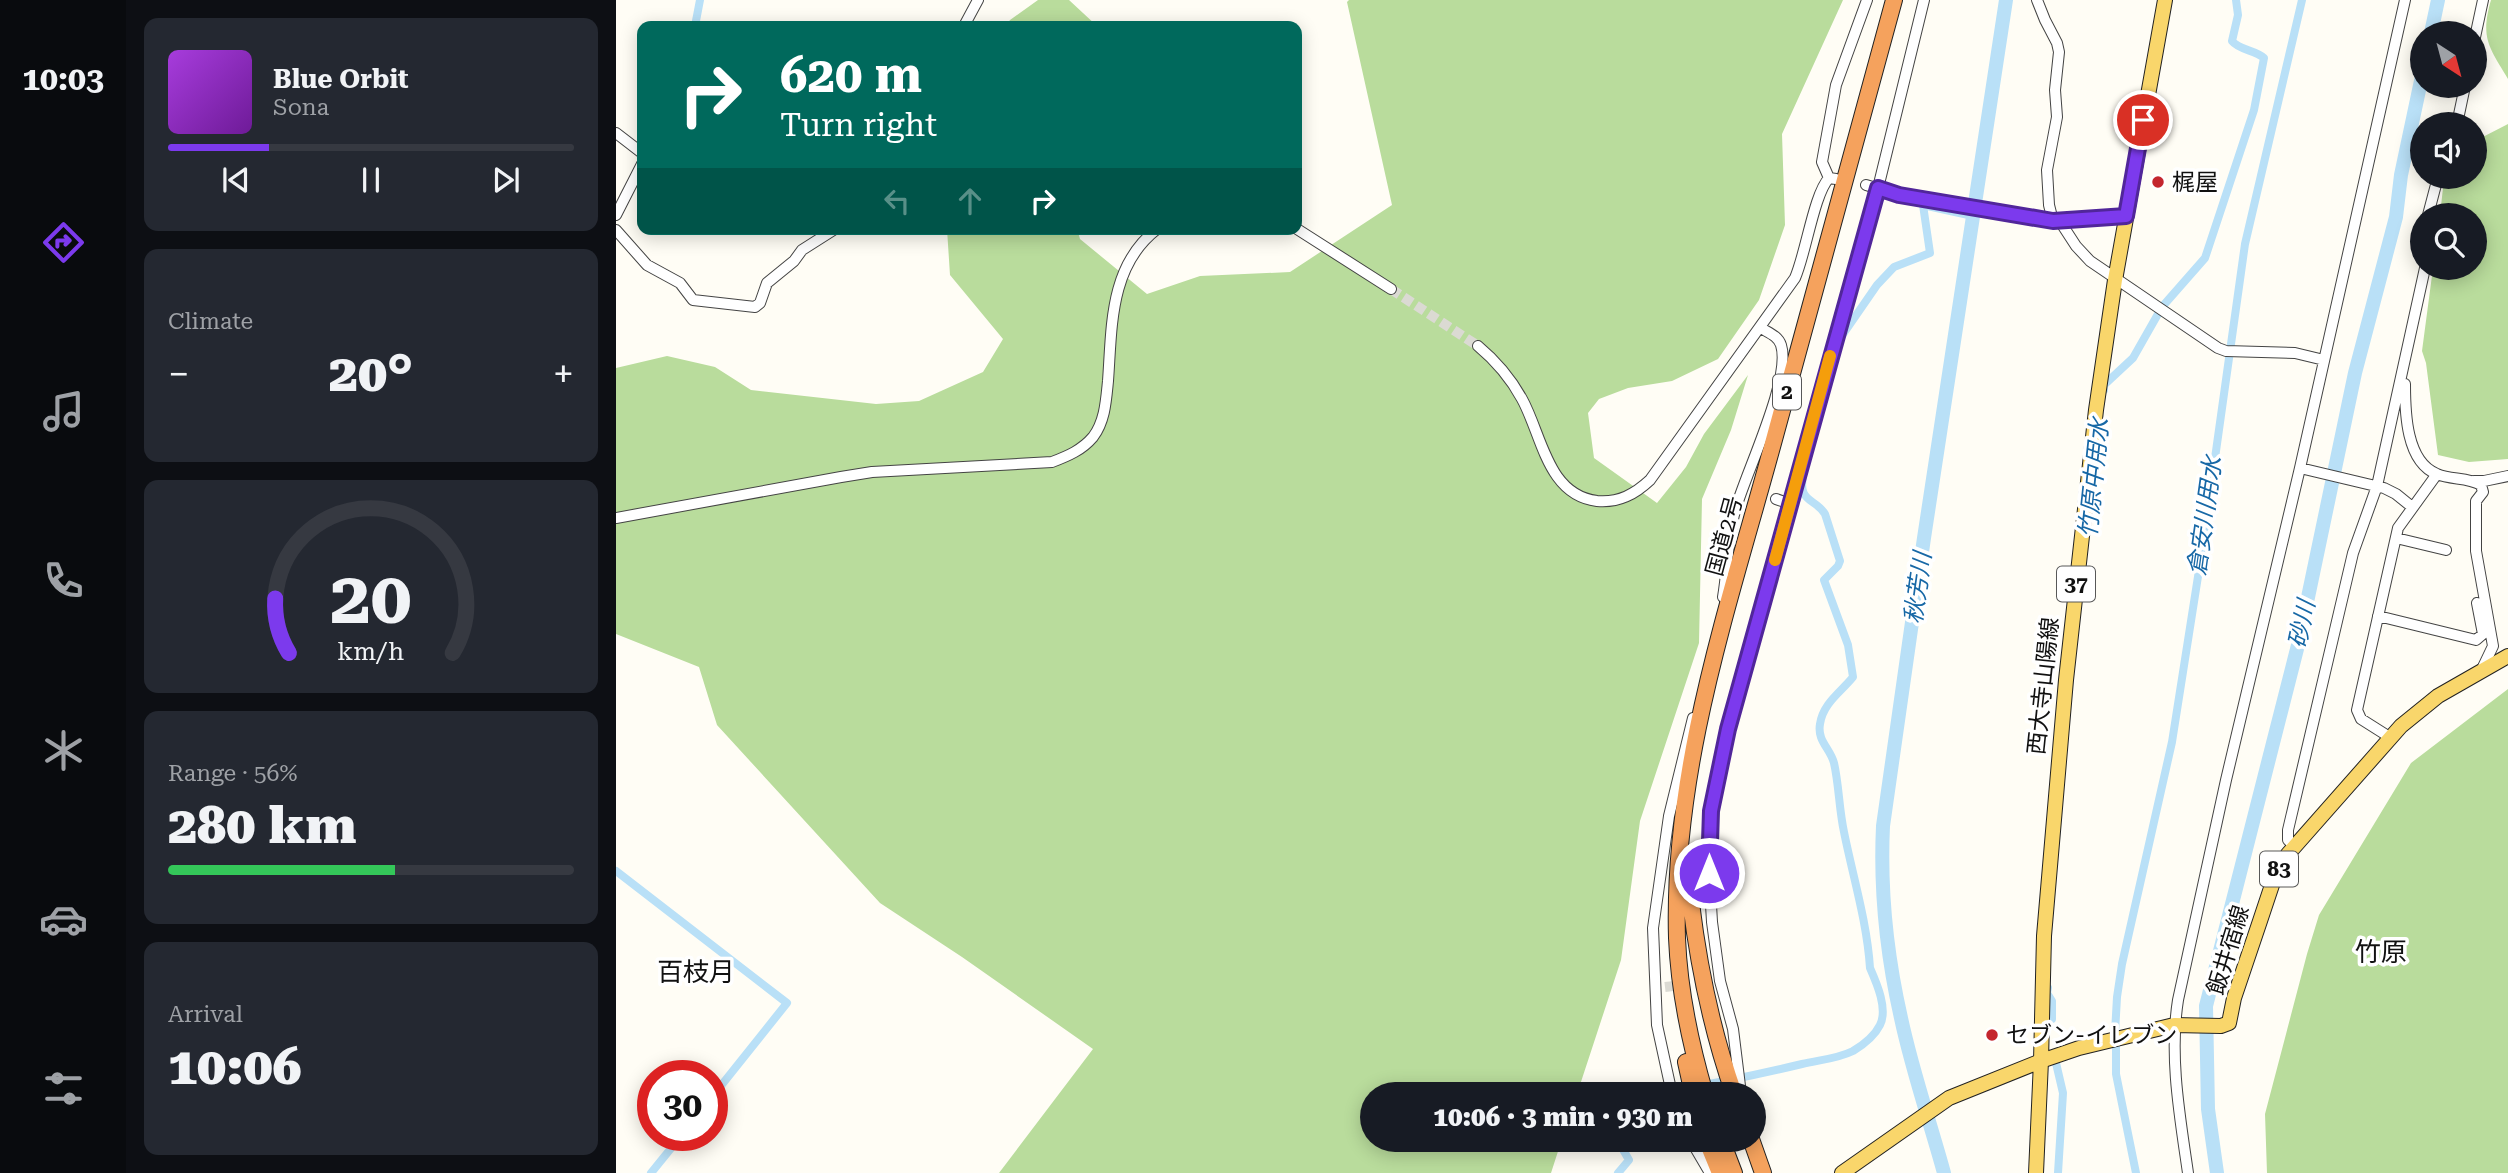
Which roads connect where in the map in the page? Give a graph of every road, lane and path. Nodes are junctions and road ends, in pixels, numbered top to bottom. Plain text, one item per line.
1 (978, 0) edge
2 (1867, 0) edge
3 (1894, 0) edge
4 (1924, 0) edge
5 (2037, 0) edge
6 (2165, 0) edge
7 (2405, 0) edge
8 (2483, 0) edge
9 (967, 21) edge
10 (2478, 21) edge
11 (616, 133) edge
12 (637, 149) edge
13 (637, 174) edge
14 (1872, 186) junction
15 (616, 215) edge
16 (2126, 216) junction
17 (2058, 221) junction
18 (616, 230) edge
19 (1302, 232) edge
20 (826, 235) edge
21 (1151, 235) edge
22 (2115, 280) junction
23 (2422, 280) edge
24 (1391, 289) tunnel mouth
25 (1761, 328) junction
26 (1478, 346) tunnel mouth
27 (2324, 360) junction
28 (2405, 384) dead end
29 (2300, 468) junction
30 (2437, 474) junction
31 (2508, 476) edge
32 (2474, 481) junction
33 (2375, 486) junction
34 (1741, 489) junction
35 (1753, 492) dead end
36 (1776, 499) dead end
37 (1790, 504) junction
38 (2412, 507) junction
39 (616, 518) edge
40 (2396, 538) junction
41 (2446, 550) dead end
42 (2477, 603) dead end
43 (2378, 616) junction
44 (2508, 656) edge
45 (2480, 672) junction
46 (2390, 738) junction
47 (1686, 785) junction
48 (2294, 846) junction
49 (2177, 1025) junction
50 (2041, 1061) junction
51 (1731, 1067) junction
52 (1669, 1082) edge
53 (1694, 1082) edge
54 (1735, 1082) edge
55 (1698, 1152) edge
56 (1711, 1152) edge
57 (1726, 1152) edge
58 (1755, 1152) edge
59 (1710, 1173) edge
60 (1720, 1173) edge
61 (1734, 1173) edge
62 (1763, 1173) edge
63 (1842, 1173) edge
64 (2036, 1173) edge
65 (2188, 1173) edge

1 - 9 street
2 - 25 street
3 - 47 highway, 国道2号 / 2
4 - 14 street
5 - 17 street
6 - 16 main road, 西大寺山陽線 / 37
7 - 27 street
8 - 10 street
11 - 12 street
13 - 15 street
14 - 17 street
14 - 37 street
16 - 17 street
16 - 22 main road, 西大寺山陽線 / 37
17 - 22 street
18 - 20 street
19 - 24 street
21 - 39 street
22 - 27 street
22 - 50 main road, 西大寺山陽線 / 37
23 - 33 street
25 - 26 street
25 - 34 street
27 - 29 street
28 - 30 street
29 - 33 street
29 - 49 street
30 - 32 street
30 - 38 street
31 - 32 street
32 - 45 street
33 - 38 street
33 - 48 street
34 - 35 street
34 - 52 street
36 - 37 street
37 - 51 street
38 - 40 street
40 - 41 street
40 - 43 street
42 - 43 street
43 - 46 street
44 - 45 main road, 飯井宿線 / 83
45 - 46 main road, 飯井宿線 / 83
46 - 48 main road, 飯井宿線 / 83
47 - 51 highway
47 - 53 highway, 国道2号 / 2
48 - 49 main road, 飯井宿線 / 83
49 - 50 main road, 飯井宿線 / 83
49 - 65 street
50 - 63 main road, 飯井宿線 / 83
50 - 64 main road, 西大寺山陽線 / 37
51 - 54 highway
55 - 59 street
56 - 60 highway
57 - 61 highway
58 - 62 highway

